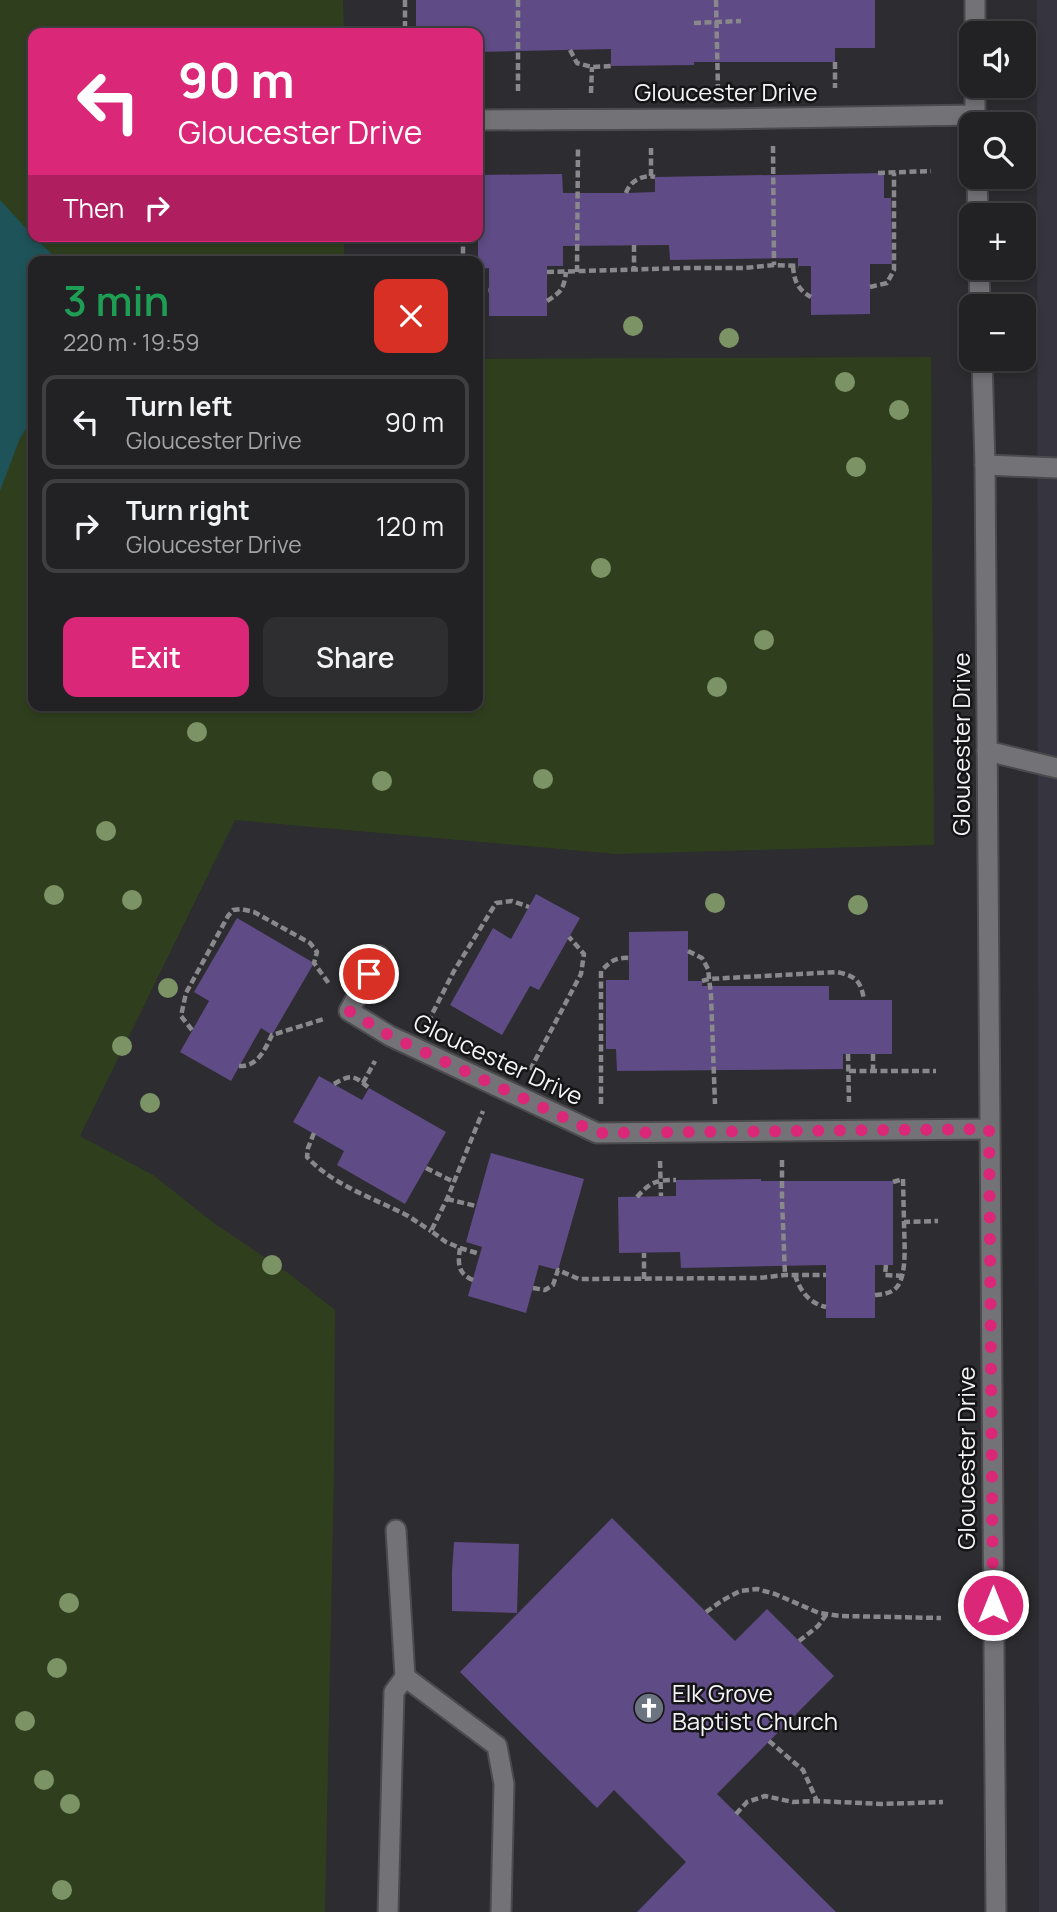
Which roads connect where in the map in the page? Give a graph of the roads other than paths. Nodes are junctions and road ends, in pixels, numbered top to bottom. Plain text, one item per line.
1 (975, 0) edge
2 (975, 21) edge
3 (959, 119) edge
4 (483, 120) edge
5 (982, 371) edge
6 (985, 465) junction
7 (1057, 468) edge
8 (987, 751) junction
9 (1057, 768) edge
10 (379, 956) dead end
11 (989, 1129) junction
12 (396, 1530) dead end
13 (405, 1677) junction
14 (388, 1912) edge
15 (501, 1912) edge
16 (996, 1912) edge

1 - 2 street
3 - 4 street, Gloucester Drive
5 - 6 street, Gloucester Drive
6 - 7 street
6 - 8 street, Gloucester Drive
8 - 9 street
8 - 11 street, Gloucester Drive
10 - 11 street, Gloucester Drive
11 - 16 street, Gloucester Drive
12 - 13 street
13 - 14 street
13 - 15 street

